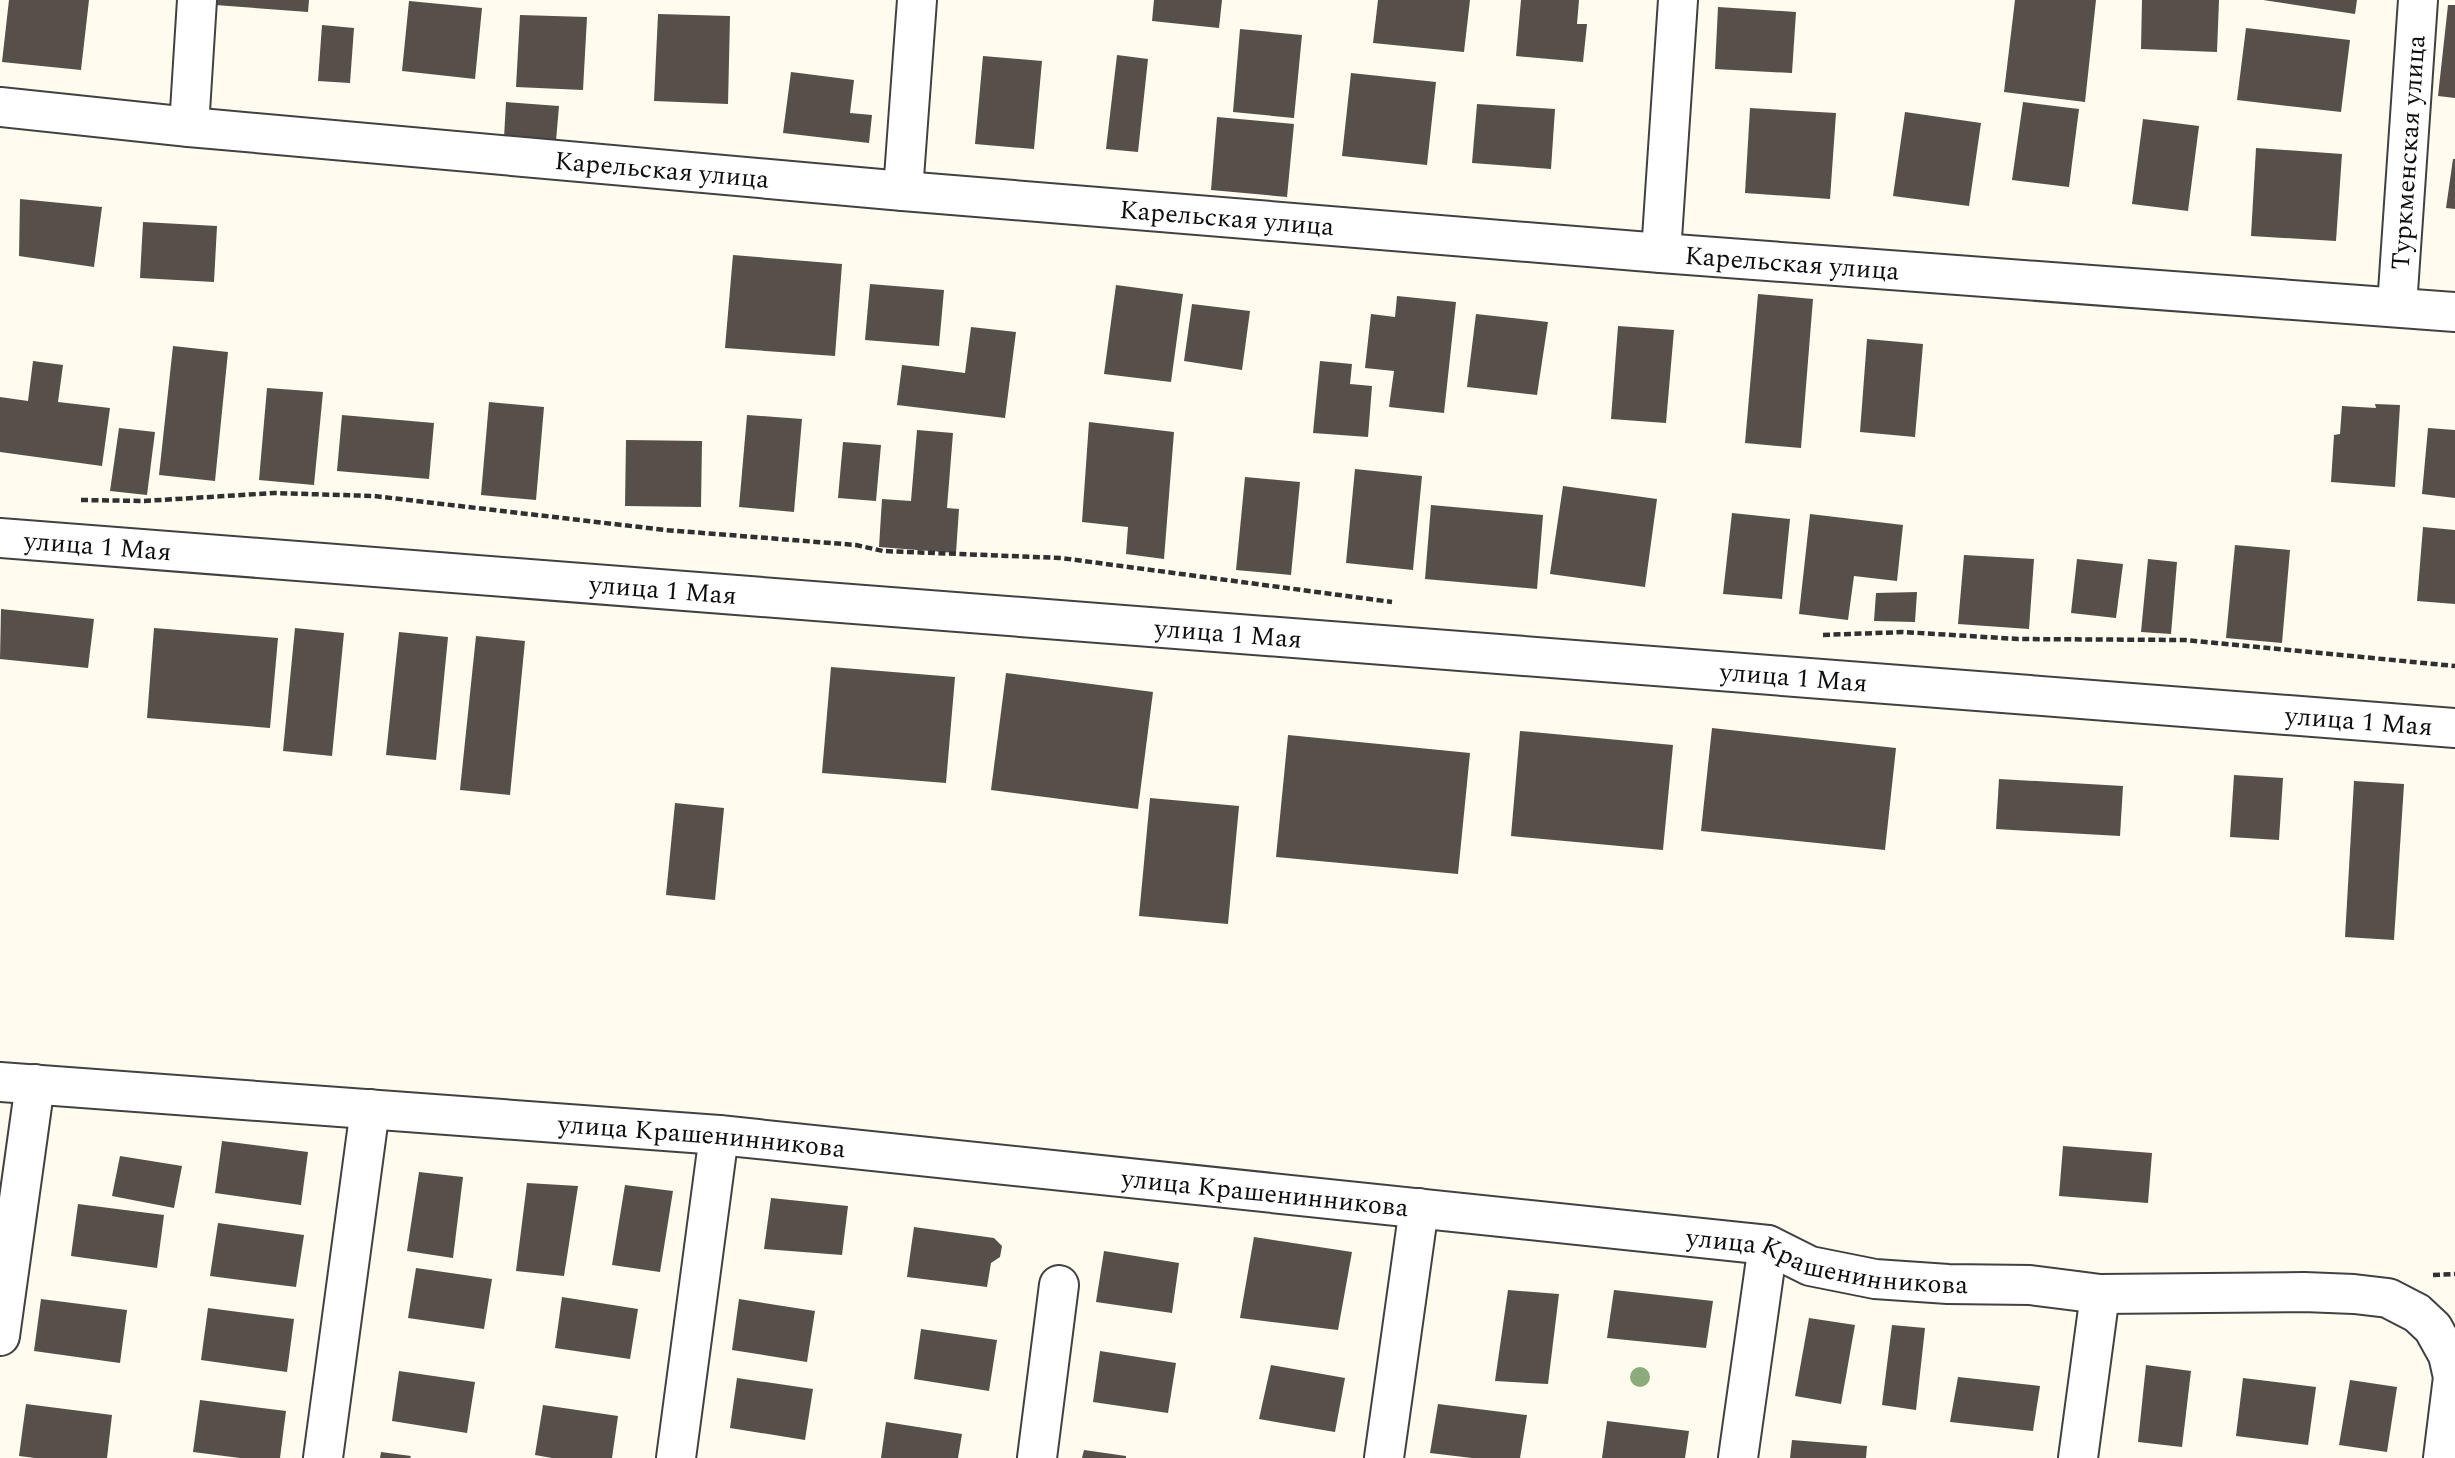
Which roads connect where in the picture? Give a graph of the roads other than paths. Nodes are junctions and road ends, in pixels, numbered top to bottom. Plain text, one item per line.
1 (197, 0) edge
2 (917, 0) edge
3 (1678, 0) edge
4 (2418, 0) edge
5 (0, 107) edge
6 (189, 127) junction
7 (903, 191) junction
8 (1661, 253) junction
9 (2397, 306) junction
10 (2455, 312) edge
11 (0, 538) edge
12 (2455, 728) edge
13 (17, 1083) edge
14 (370, 1109) junction
15 (719, 1135) junction
16 (1419, 1208) junction
17 (1768, 1245) junction
18 (1059, 1284) dead end
19 (2100, 1294) junction
20 (0, 1336) edge
21 (323, 1458) edge
22 (676, 1458) edge
23 (1037, 1458) edge
24 (1384, 1458) edge
25 (1738, 1458) edge
26 (2078, 1458) edge
27 (2443, 1458) edge

1 - 6 street
2 - 7 street
3 - 8 street
4 - 9 street, Туркменская улица
5 - 6 street, Карельская улица
6 - 7 street, Карельская улица
7 - 8 street, Карельская улица
8 - 9 street, Карельская улица
9 - 10 street, Карельская улица
11 - 12 street, улица 1 Мая
13 - 14 street, улица Крашенинникова
13 - 20 street
14 - 15 street, улица Крашенинникова
14 - 21 street
15 - 16 street, улица Крашенинникова
15 - 22 street
16 - 17 street, улица Крашенинникова
16 - 24 street
17 - 19 street, улица Крашенинникова
17 - 25 street
18 - 23 street
19 - 26 street
19 - 27 street, улица Крашенинникова

